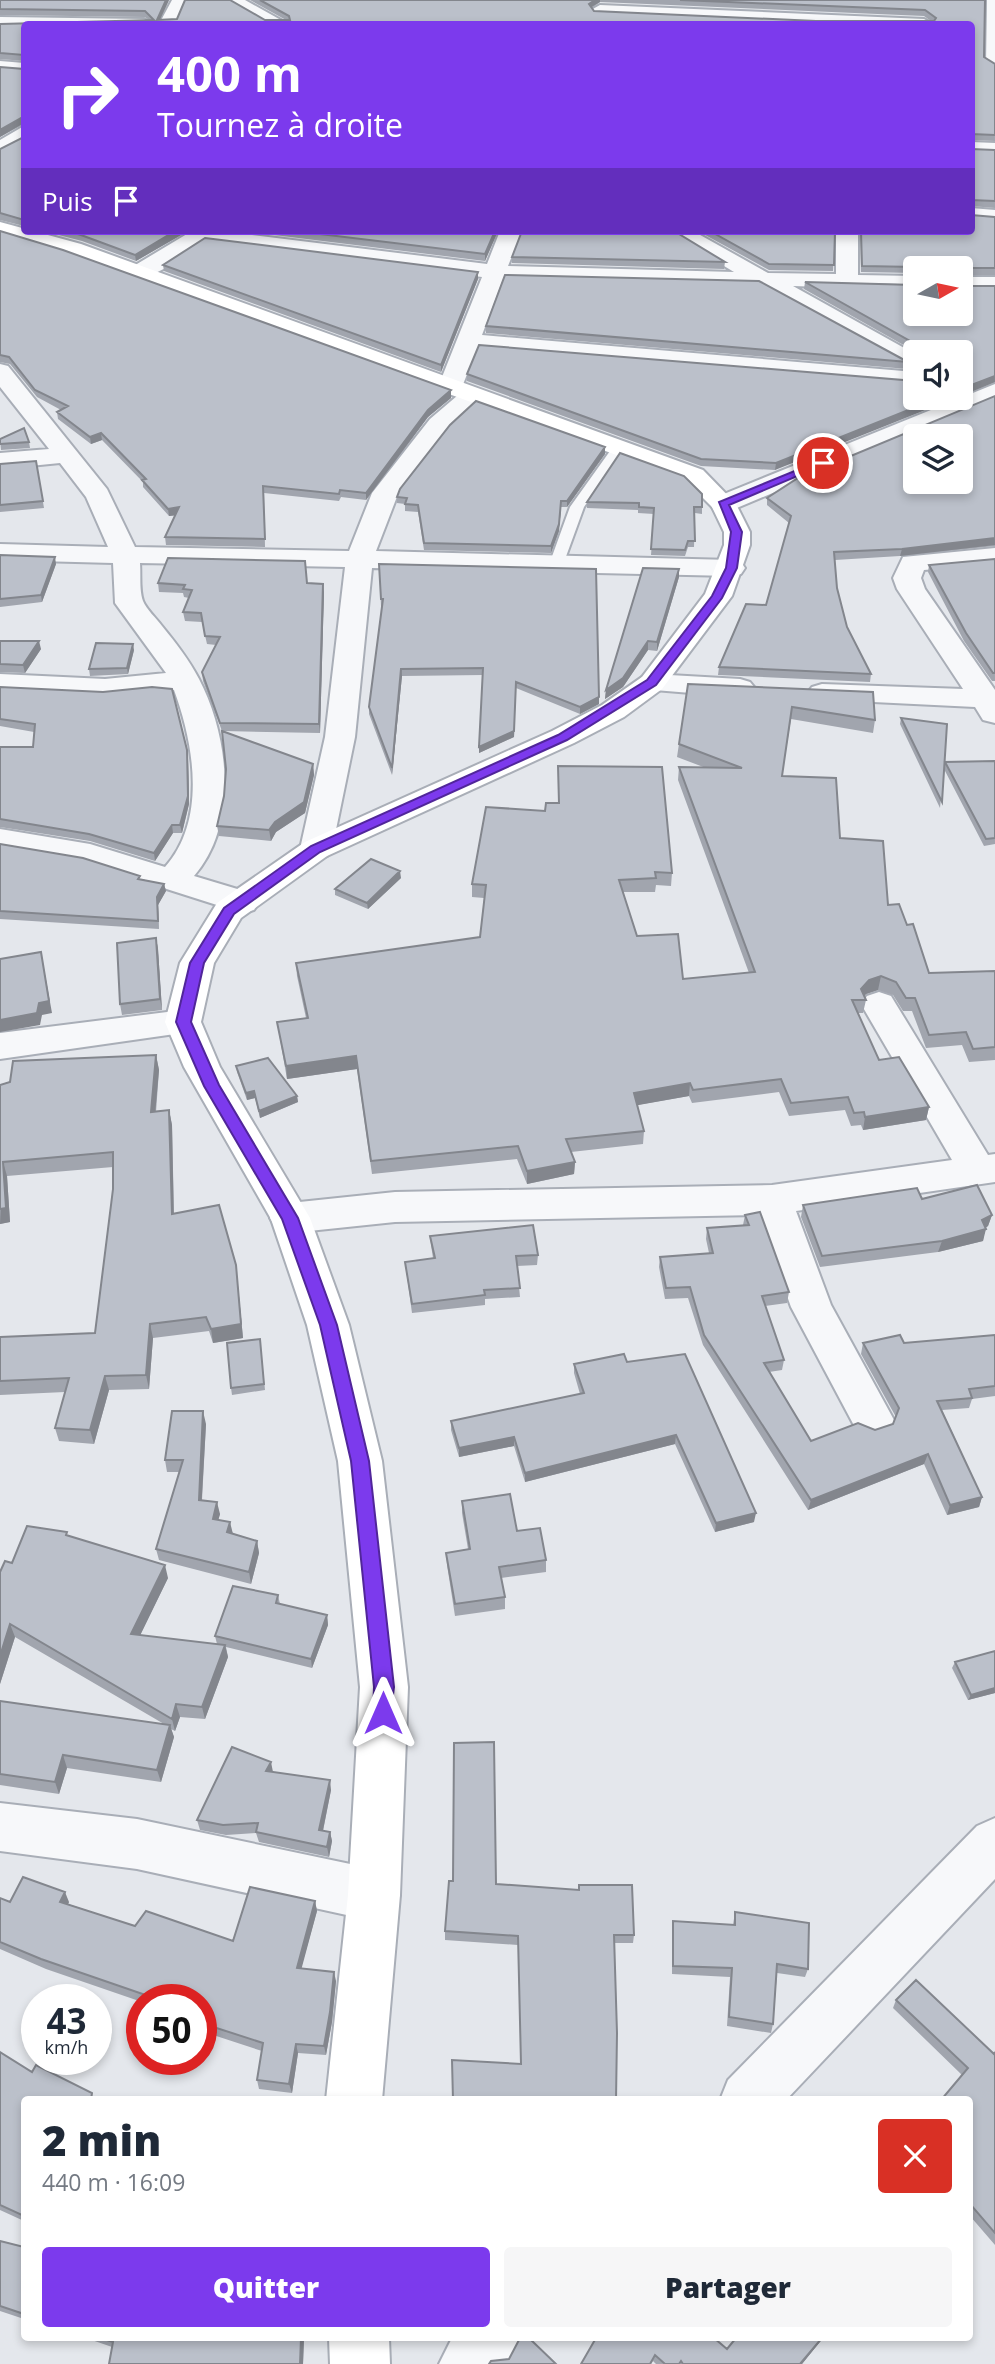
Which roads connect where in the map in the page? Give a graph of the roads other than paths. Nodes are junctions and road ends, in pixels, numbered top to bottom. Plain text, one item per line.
1 (180, 0) edge
2 (232, 0) edge
3 (995, 0) edge
4 (599, 11) edge
5 (169, 21) edge
6 (273, 21) edge
7 (849, 21) edge
8 (0, 22) edge
9 (21, 22) edge
10 (975, 27) edge
11 (995, 28) edge
12 (995, 63) edge
13 (0, 66) edge
14 (21, 68) edge
15 (21, 134) edge
16 (2, 148) edge
17 (975, 148) edge
18 (995, 149) edge
19 (21, 158) edge
20 (975, 214) edge
21 (995, 216) edge
22 (0, 228) edge
23 (21, 234) edge
24 (26, 235) edge
25 (202, 235) edge
26 (218, 235) edge
27 (510, 235) edge
28 (684, 235) edge
29 (847, 235) edge
30 (498, 272) junction
31 (133, 273) junction
32 (766, 279) junction
33 (847, 281) junction
34 (903, 283) edge
35 (973, 284) edge
36 (995, 284) edge
37 (469, 341) junction
38 (903, 356) edge
39 (0, 371) edge
40 (903, 378) edge
41 (462, 391) junction
42 (982, 396) edge
43 (619, 447) junction
44 (65, 455) junction
45 (0, 461) edge
46 (723, 504) junction
47 (0, 552) edge
48 (127, 556) junction
49 (995, 556) edge
50 (359, 561) junction
51 (557, 562) junction
52 (731, 568) junction
53 (185, 680) junction
54 (0, 683) edge
55 (652, 683) junction
56 (990, 704) edge
57 (0, 839) edge
58 (316, 849) junction
59 (171, 881) junction
60 (242, 902) junction
61 (879, 1004) dead end
62 (183, 1022) junction
63 (0, 1046) edge
64 (986, 1169) edge
65 (772, 1200) junction
66 (290, 1218) junction
67 (873, 1420) dead end
68 (0, 1827) edge
69 (995, 1843) edge
70 (374, 1895) junction
71 (354, 2096) edge
72 (752, 2096) edge
73 (359, 2341) edge
74 (488, 2341) edge
75 (360, 2364) edge
76 (469, 2364) edge

1 - 5 street
2 - 6 street
3 - 11 street
4 - 7 street
8 - 9 street
10 - 11 street
11 - 12 street
13 - 14 street
15 - 16 street
16 - 19 street
17 - 18 street
20 - 21 street
22 - 23 main road
24 - 31 main road
25 - 31 street
26 - 30 street
27 - 30 street
28 - 32 street
29 - 33 street
30 - 32 street
30 - 37 street
31 - 41 main road
32 - 33 street
32 - 38 street
33 - 34 street
35 - 36 street
37 - 40 street
37 - 41 street
39 - 44 street
41 - 43 main road
41 - 50 street
42 - 46 street
43 - 46 main road
43 - 51 lane
44 - 45 street
44 - 48 street
46 - 52 main road
47 - 48 street
48 - 50 street
48 - 53 street
49 - 56 street
50 - 51 street
50 - 58 street
51 - 52 street
52 - 55 main road
53 - 54 street
53 - 59 street
55 - 56 street
55 - 58 main road
57 - 59 street
58 - 60 main road
59 - 60 street
60 - 62 main road
61 - 64 street
62 - 63 street
62 - 66 main road
64 - 65 street
65 - 66 street
65 - 67 street
66 - 70 main road
68 - 70 street
69 - 72 street
70 - 71 main road
73 - 75 main road
74 - 76 street

